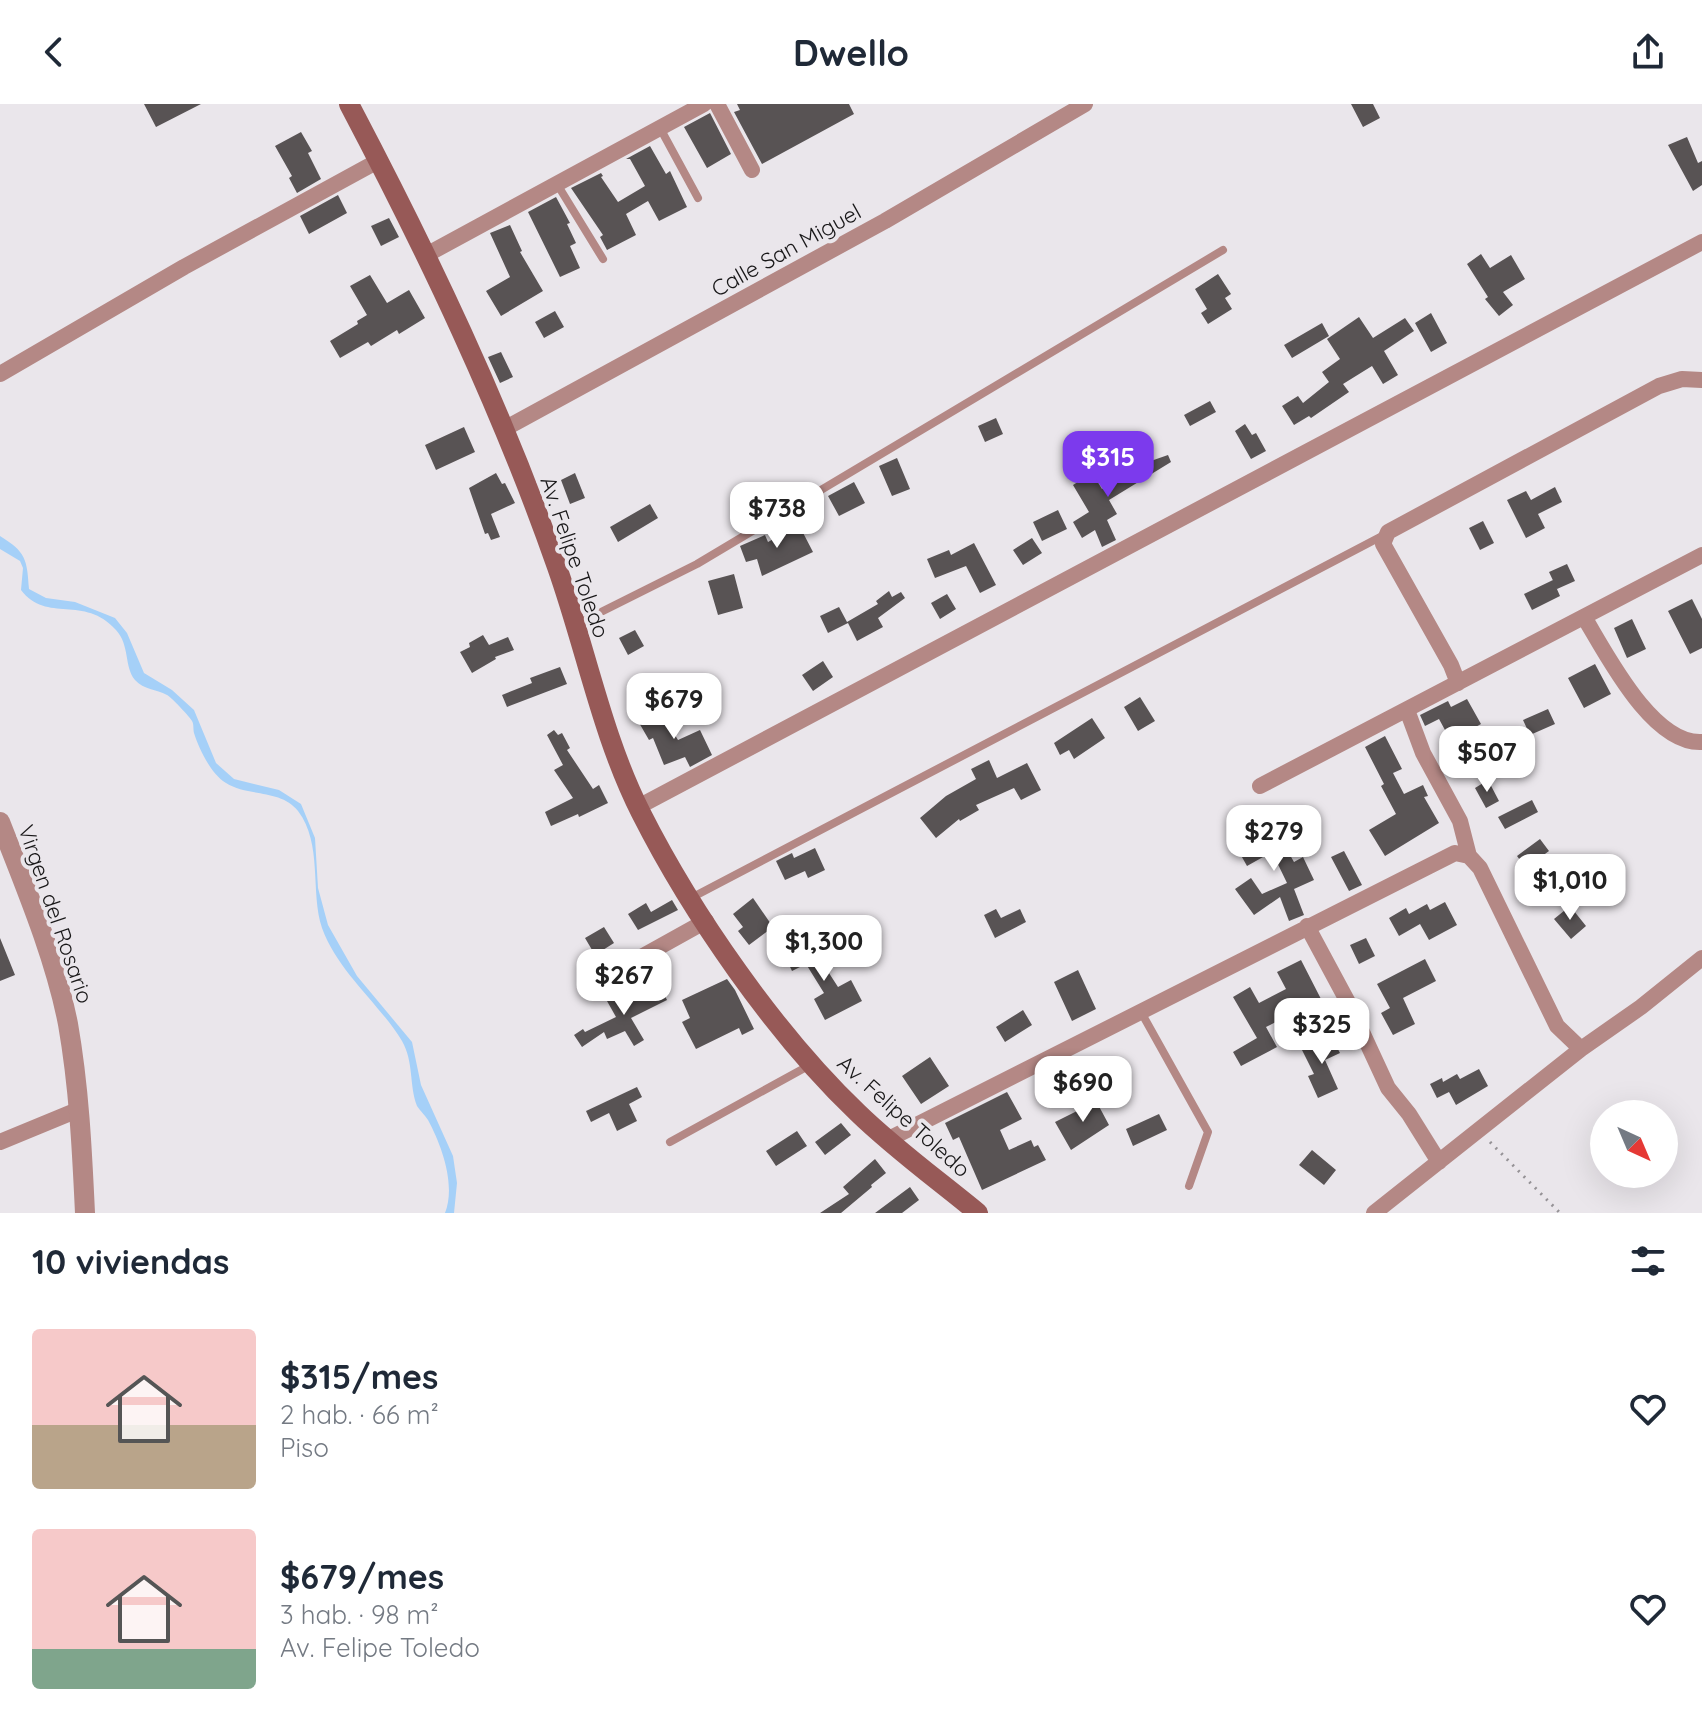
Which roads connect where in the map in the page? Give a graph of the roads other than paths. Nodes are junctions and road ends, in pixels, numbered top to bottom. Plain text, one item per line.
1 (349, 104) edge
2 (704, 104) edge
3 (717, 104) edge
4 (1085, 104) edge
5 (660, 128) junction
6 (378, 161) junction
7 (752, 170) dead end
8 (557, 184) junction
9 (698, 198) dead end
10 (1702, 242) edge
11 (1223, 250) dead end
12 (426, 255) junction
13 (603, 259) dead end
14 (0, 374) edge
15 (1702, 380) edge
16 (504, 429) junction
17 (1388, 532) junction
18 (1702, 555) edge
19 (1584, 617) junction
20 (575, 625) junction
21 (1458, 683) junction
22 (1407, 710) junction
23 (1702, 742) edge
24 (1260, 786) dead end
25 (638, 807) junction
26 (1, 829) edge
27 (1469, 856) junction
28 (691, 899) junction
29 (706, 921) junction
30 (1307, 926) junction
31 (1702, 958) edge
32 (591, 985) dead end
33 (1141, 1011) junction
34 (1581, 1049) junction
35 (811, 1064) junction
36 (80, 1109) junction
37 (889, 1139) junction
38 (0, 1142) edge
39 (670, 1142) dead end
40 (1439, 1162) junction
41 (1189, 1186) dead end
42 (85, 1213) edge
43 (978, 1213) edge
44 (1374, 1213) edge

1 - 6 main road, Av. Felipe Toledo
2 - 5 street
3 - 7 street
4 - 16 street, Calle San Miguel
5 - 8 street
5 - 9 lane
6 - 12 main road, Av. Felipe Toledo
6 - 14 street
8 - 12 street
8 - 13 lane
10 - 25 street
11 - 20 lane
12 - 16 main road, Av. Felipe Toledo
15 - 17 street
16 - 20 main road, Av. Felipe Toledo
17 - 21 street
17 - 28 lane
18 - 19 street
19 - 21 street
19 - 23 street
20 - 25 main road, Av. Felipe Toledo
21 - 22 street
22 - 24 street
22 - 27 street
25 - 28 main road, Av. Felipe Toledo
26 - 36 street, Virgen del Rosario
27 - 30 street
27 - 34 street
28 - 29 main road, Av. Felipe Toledo
29 - 32 street
29 - 35 main road, Av. Felipe Toledo
30 - 33 street
30 - 40 street
31 - 34 street
33 - 37 street
33 - 41 lane
34 - 40 street
35 - 37 main road, Av. Felipe Toledo
35 - 39 lane
36 - 38 street
36 - 42 street, Virgen del Rosario
37 - 43 main road, Av. Felipe Toledo
40 - 44 street

